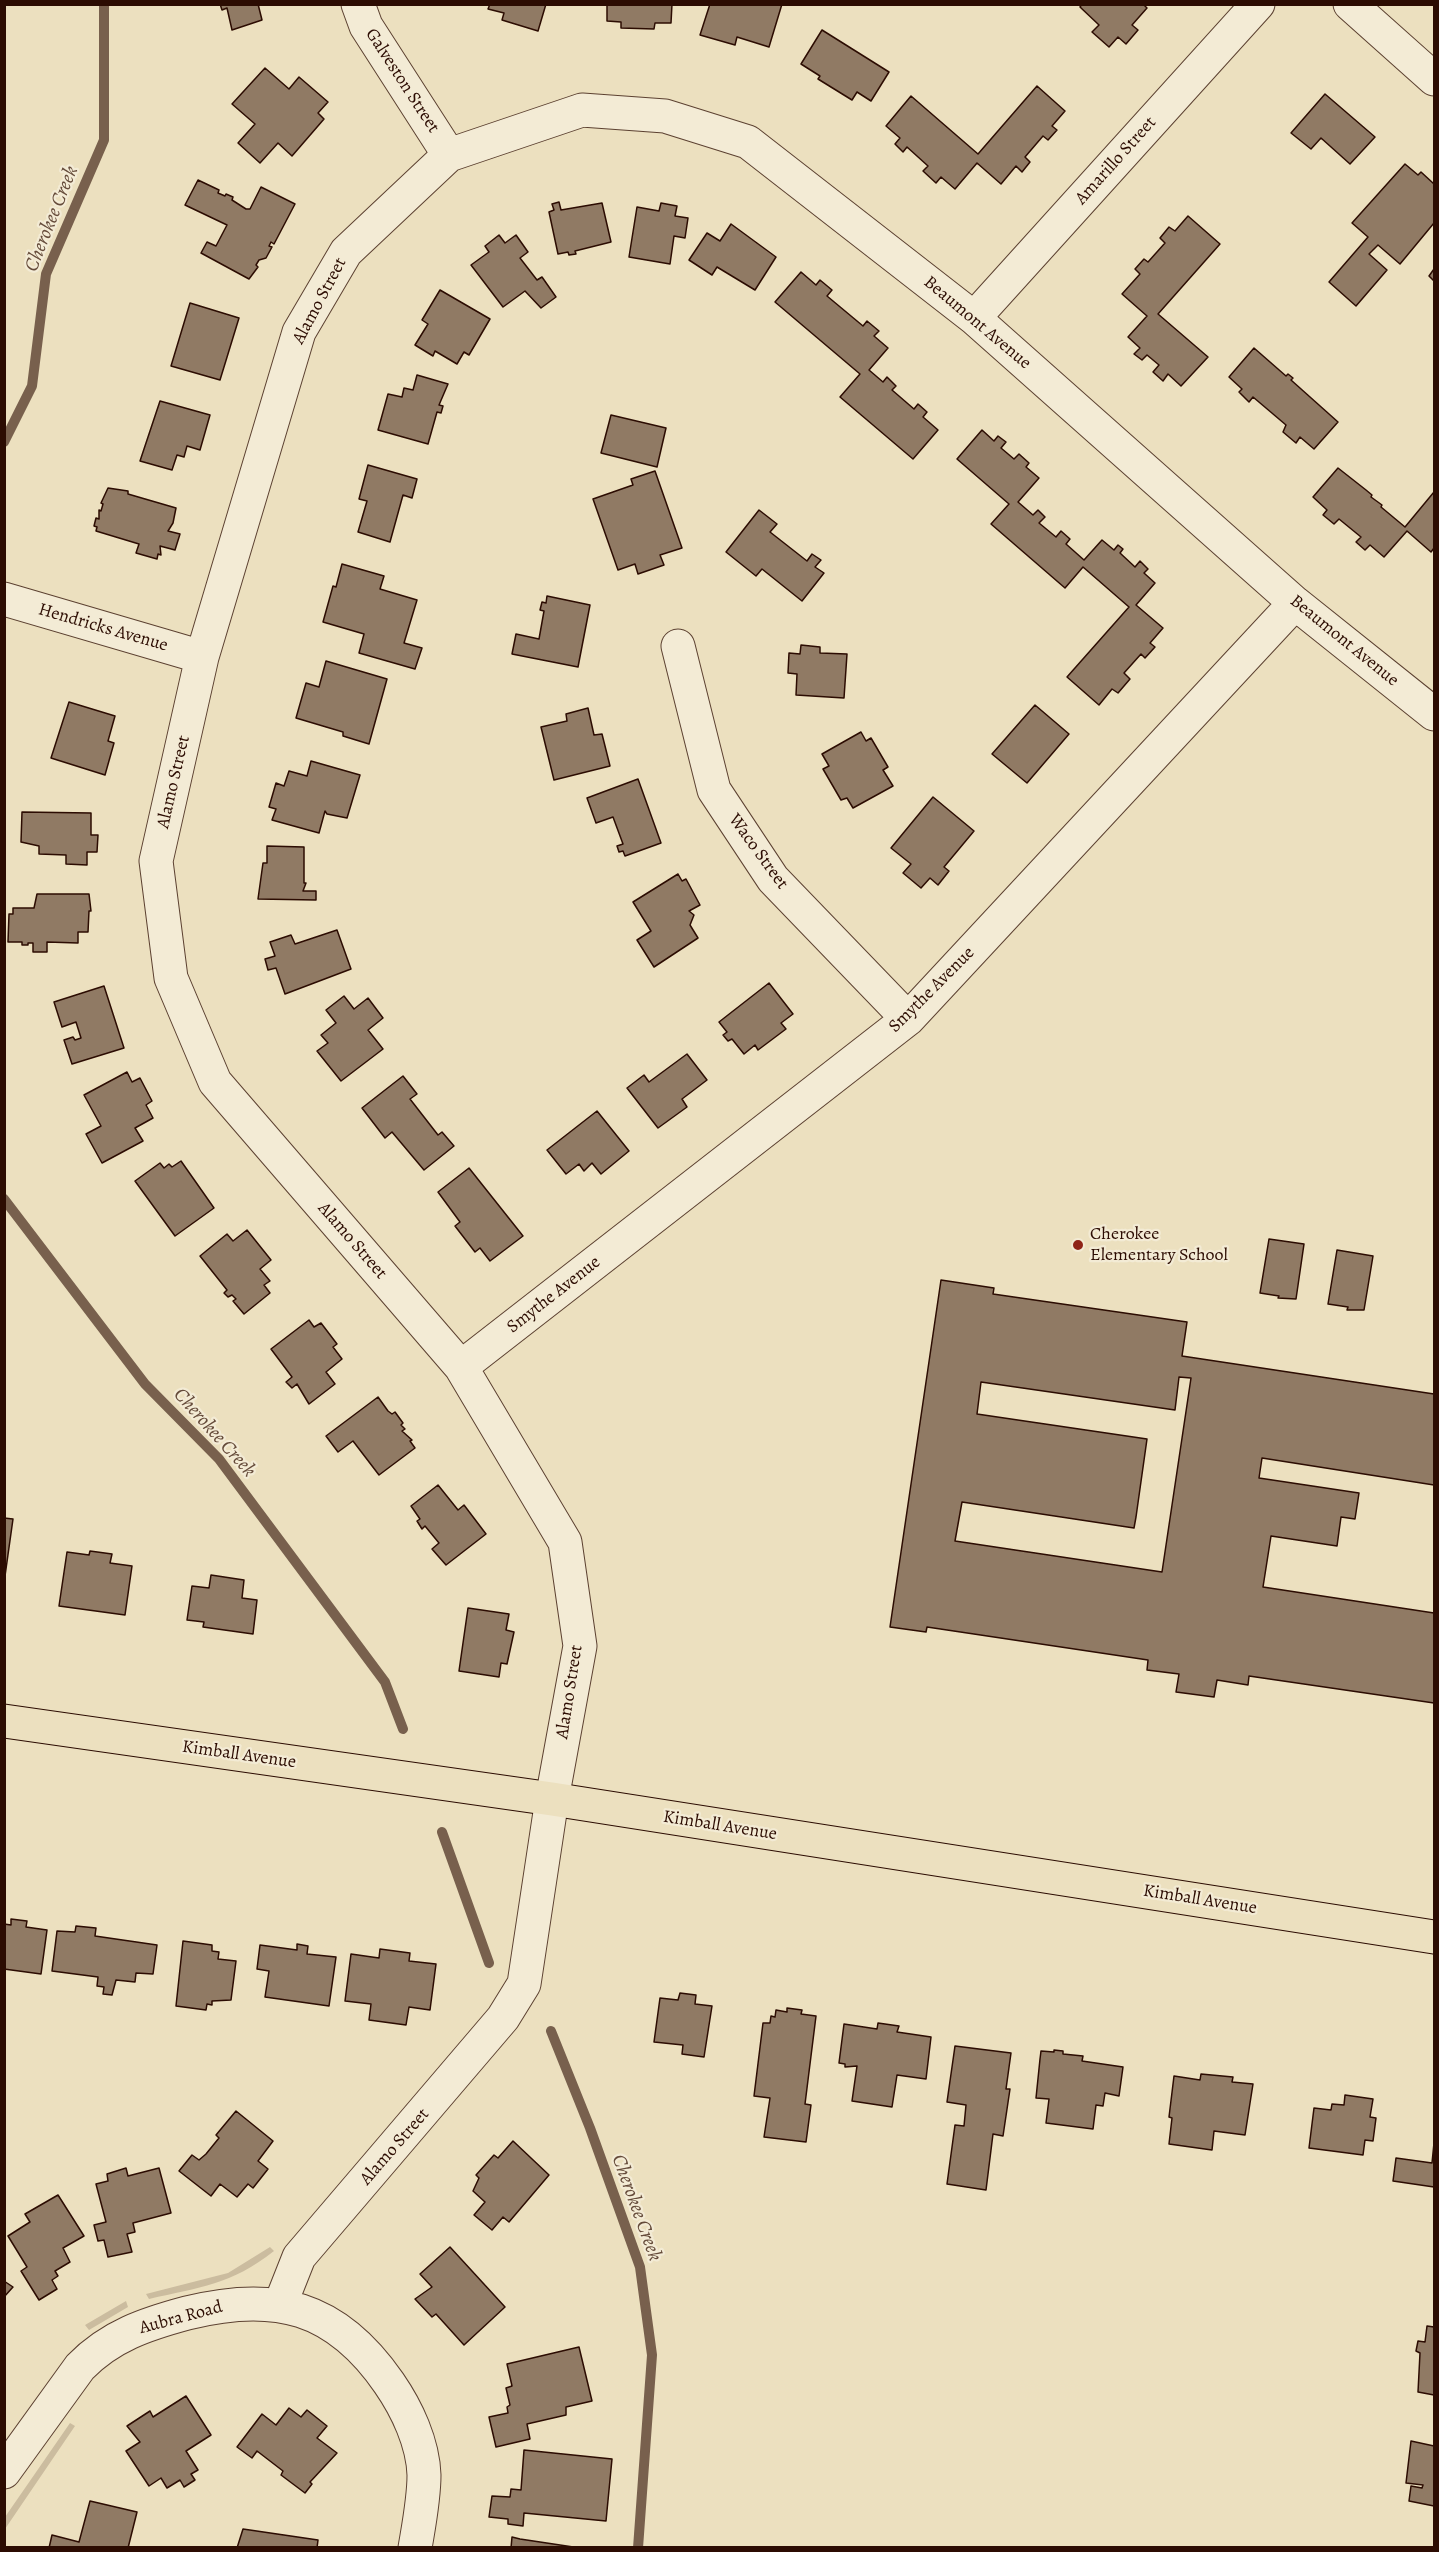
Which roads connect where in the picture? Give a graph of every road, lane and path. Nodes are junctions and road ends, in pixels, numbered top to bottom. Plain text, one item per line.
1 (358, 4) edge
2 (1258, 4) edge
3 (1350, 4) edge
4 (1434, 79) edge
5 (449, 155) junction
6 (974, 318) junction
7 (4, 599) edge
8 (1295, 603) junction
9 (678, 646) dead end
10 (202, 657) junction
11 (1434, 714) edge
12 (908, 1019) junction
13 (461, 1367) junction
14 (4, 1721) edge
15 (552, 1799) junction
16 (1434, 1937) edge
17 (280, 2305) junction
18 (4, 2472) edge
19 (415, 2547) edge

1 - 5 street, Galveston Street
2 - 6 street, Amarillo Street
3 - 4 street
5 - 6 street, Beaumont Avenue
5 - 10 street, Alamo Street
6 - 8 street, Beaumont Avenue
7 - 10 street, Hendricks Avenue
8 - 11 street, Beaumont Avenue
8 - 12 street, Smythe Avenue
9 - 12 street, Waco Street
10 - 13 street, Alamo Street
12 - 13 street, Smythe Avenue
13 - 15 street, Alamo Street
14 - 15 main road, Kimball Avenue
15 - 16 main road, Kimball Avenue
15 - 17 street, Alamo Street
17 - 18 street, Aubra Road
17 - 19 street, Aubra Road

